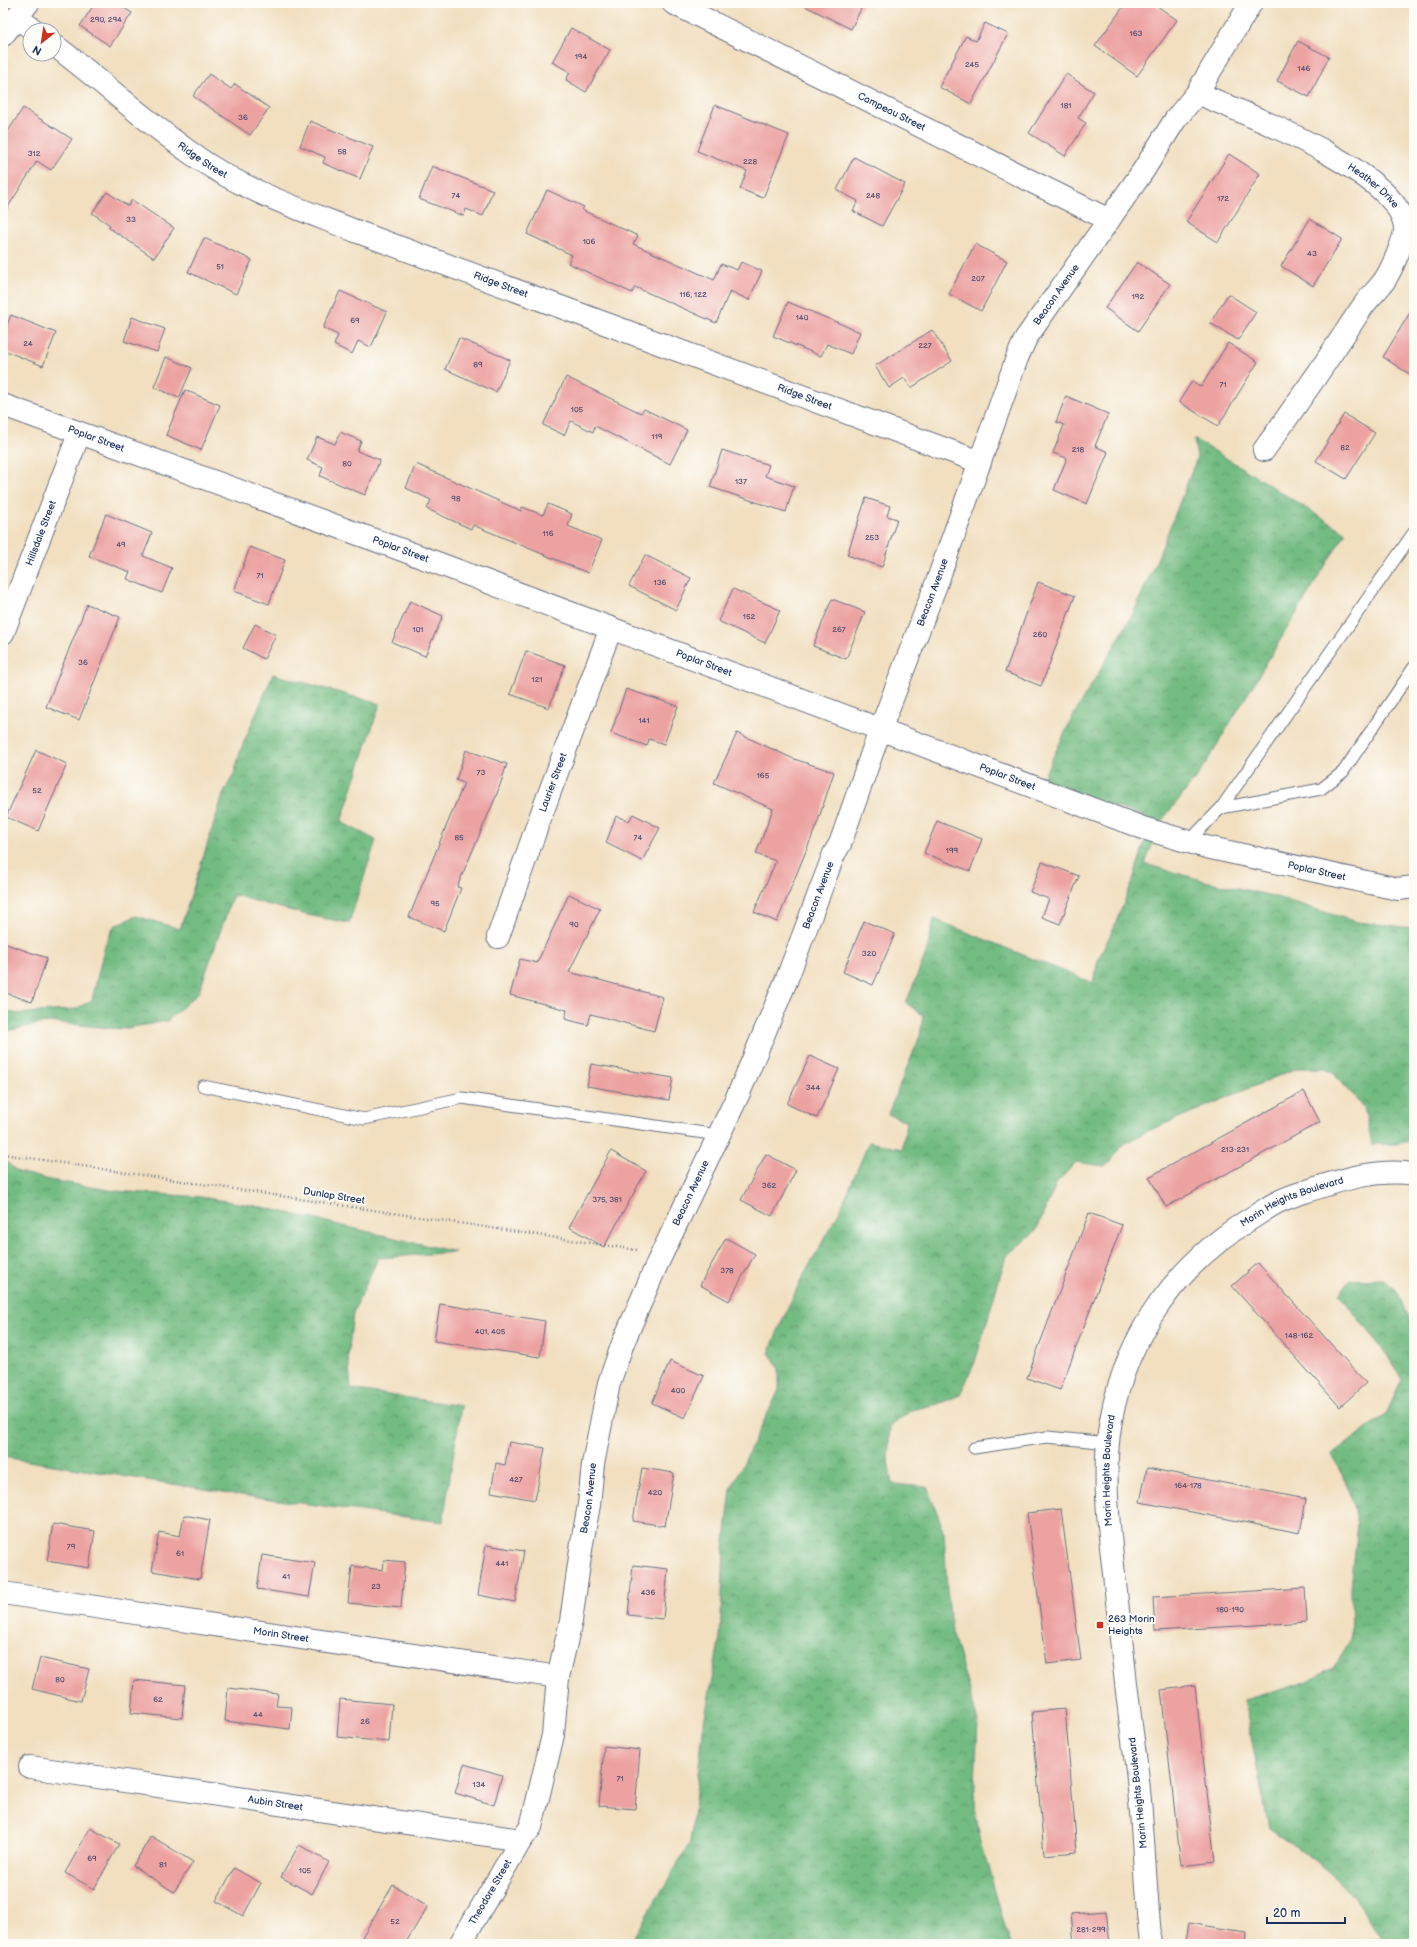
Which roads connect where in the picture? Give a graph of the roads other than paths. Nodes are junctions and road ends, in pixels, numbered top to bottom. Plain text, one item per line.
1 (673, 3) edge
2 (1251, 3) edge
3 (27, 17) edge
4 (3, 36) edge
5 (62, 51) edge
6 (1197, 93) junction
7 (1109, 220) junction
8 (3, 405) edge
9 (80, 434) junction
10 (1264, 450) dead end
11 (980, 462) junction
12 (1414, 532) edge
13 (611, 628) junction
14 (3, 632) edge
15 (1414, 667) edge
16 (880, 730) junction
17 (1221, 808) junction
18 (1188, 842) junction
19 (1414, 887) edge
20 (498, 937) dead end
21 (203, 1086) dead end
22 (718, 1135) junction
23 (1414, 1174) edge
24 (1109, 1443) junction
25 (974, 1448) dead end
26 (3, 1594) edge
27 (558, 1677) junction
28 (30, 1767) dead end
29 (521, 1840) junction
30 (460, 1944) edge
31 (1152, 1944) edge

1 - 7 street, Campeau Street
2 - 6 street, Beacon Avenue
3 - 4 street
5 - 11 street, Ridge Street
6 - 7 street, Beacon Avenue
6 - 10 street, Heather Drive
7 - 11 street, Beacon Avenue
8 - 9 street, Poplar Street
9 - 13 street, Poplar Street
9 - 14 street, Hillsdale Street
11 - 16 street, Beacon Avenue
12 - 17 lane
13 - 16 street, Poplar Street
13 - 20 street, Laurier Street
15 - 17 lane
16 - 18 street, Poplar Street
16 - 22 street, Beacon Avenue
17 - 18 lane
18 - 19 street, Poplar Street
21 - 22 lane
22 - 27 street, Beacon Avenue
23 - 24 street, Morin Heights Boulevard
24 - 25 lane
24 - 31 street, Morin Heights Boulevard
26 - 27 street, Morin Street
27 - 29 street, Beacon Avenue
28 - 29 street, Aubin Street
29 - 30 street, Theodore Street

